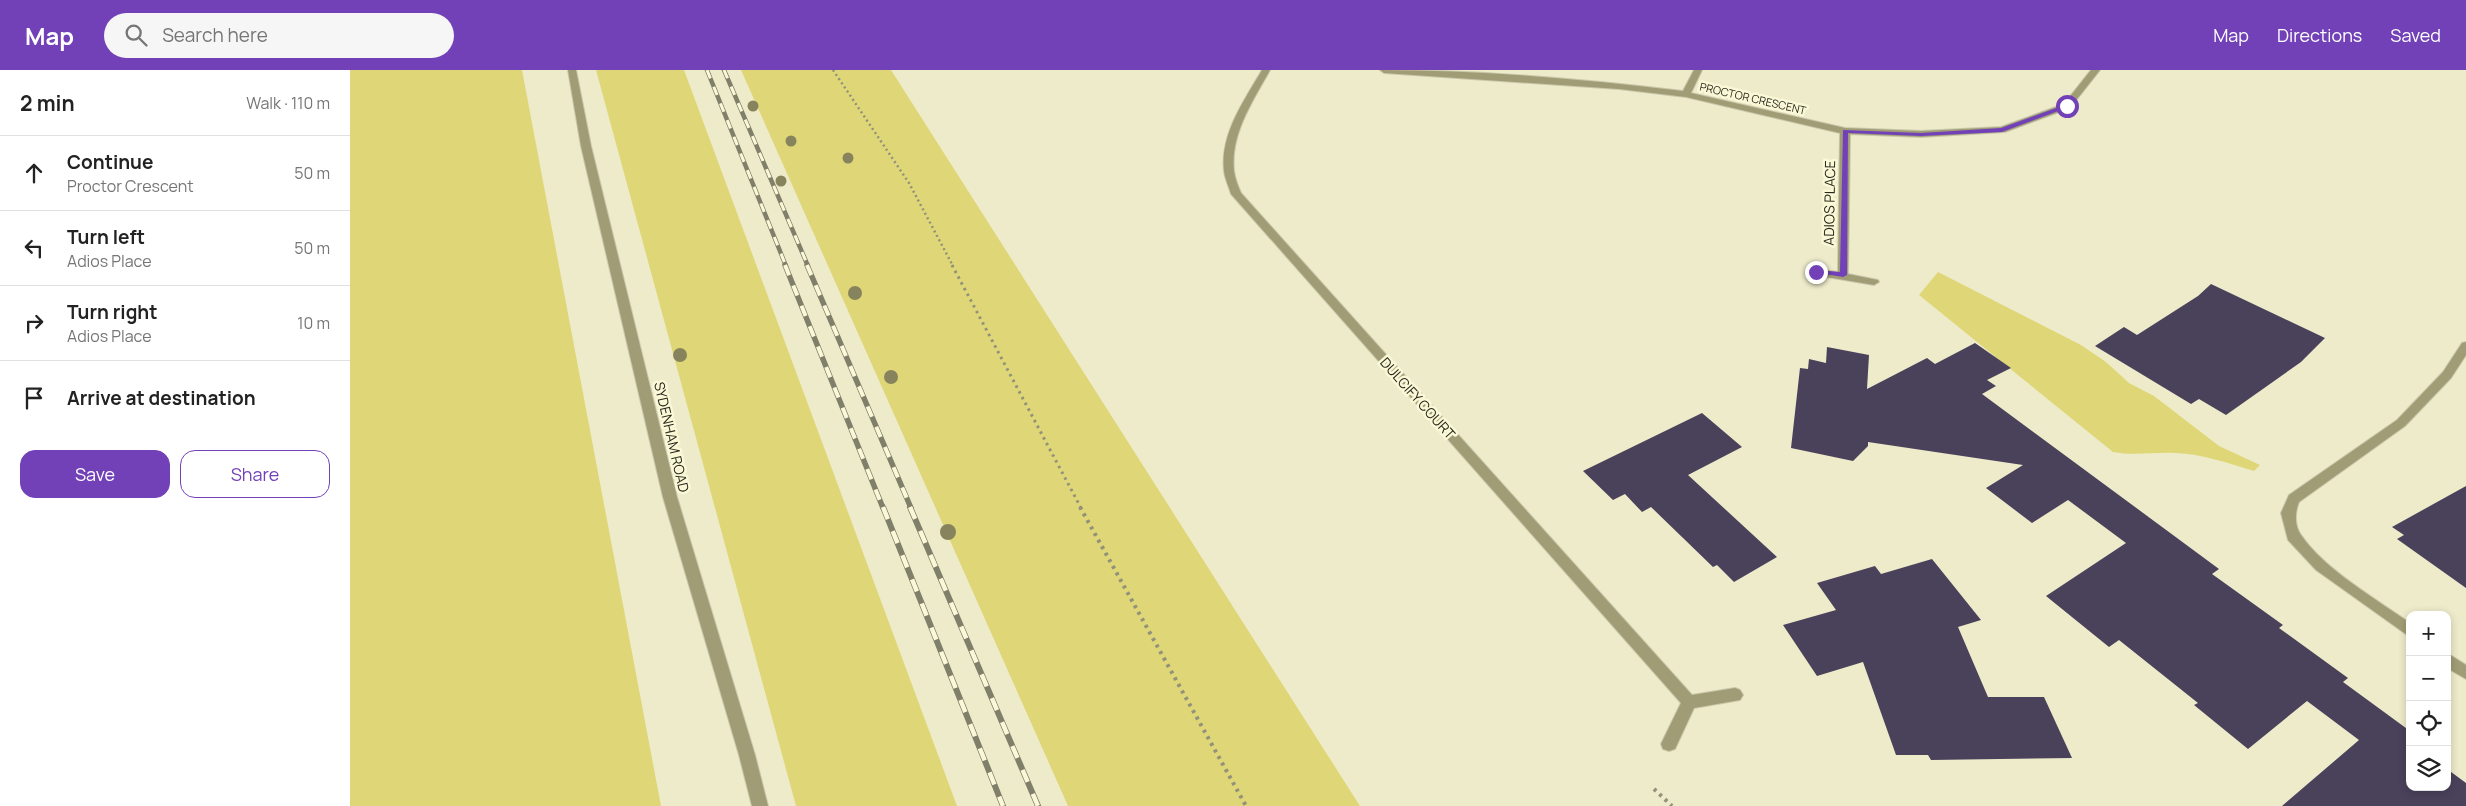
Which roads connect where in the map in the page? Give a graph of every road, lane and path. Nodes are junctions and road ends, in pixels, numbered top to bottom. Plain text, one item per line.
1 (572, 70) edge
2 (833, 70) edge
3 (1266, 70) edge
4 (1384, 70) edge
5 (1698, 70) edge
6 (2096, 70) edge
7 (1686, 94) junction
8 (1845, 131) junction
9 (1816, 272) dead end
10 (1843, 275) junction
11 (1874, 282) dead end
12 (2466, 346) edge
13 (2406, 628) edge
14 (2451, 662) edge
15 (2466, 673) edge
16 (1735, 695) dead end
17 (1689, 702) junction
18 (1669, 744) dead end
19 (1654, 789) dead end
20 (760, 806) edge
21 (1246, 806) edge
22 (1672, 806) edge

1 - 20 street, SYDENHAM ROAD
2 - 21 path
3 - 17 street, DULCIFY COURT
4 - 7 street, PROCTOR CRESCENT
5 - 7 street
6 - 8 street, PROCTOR CRESCENT
7 - 8 street, PROCTOR CRESCENT
8 - 10 street, ADIOS PLACE
9 - 10 street
10 - 11 street
12 - 13 street
14 - 15 street
16 - 17 street
17 - 18 street
19 - 22 path

